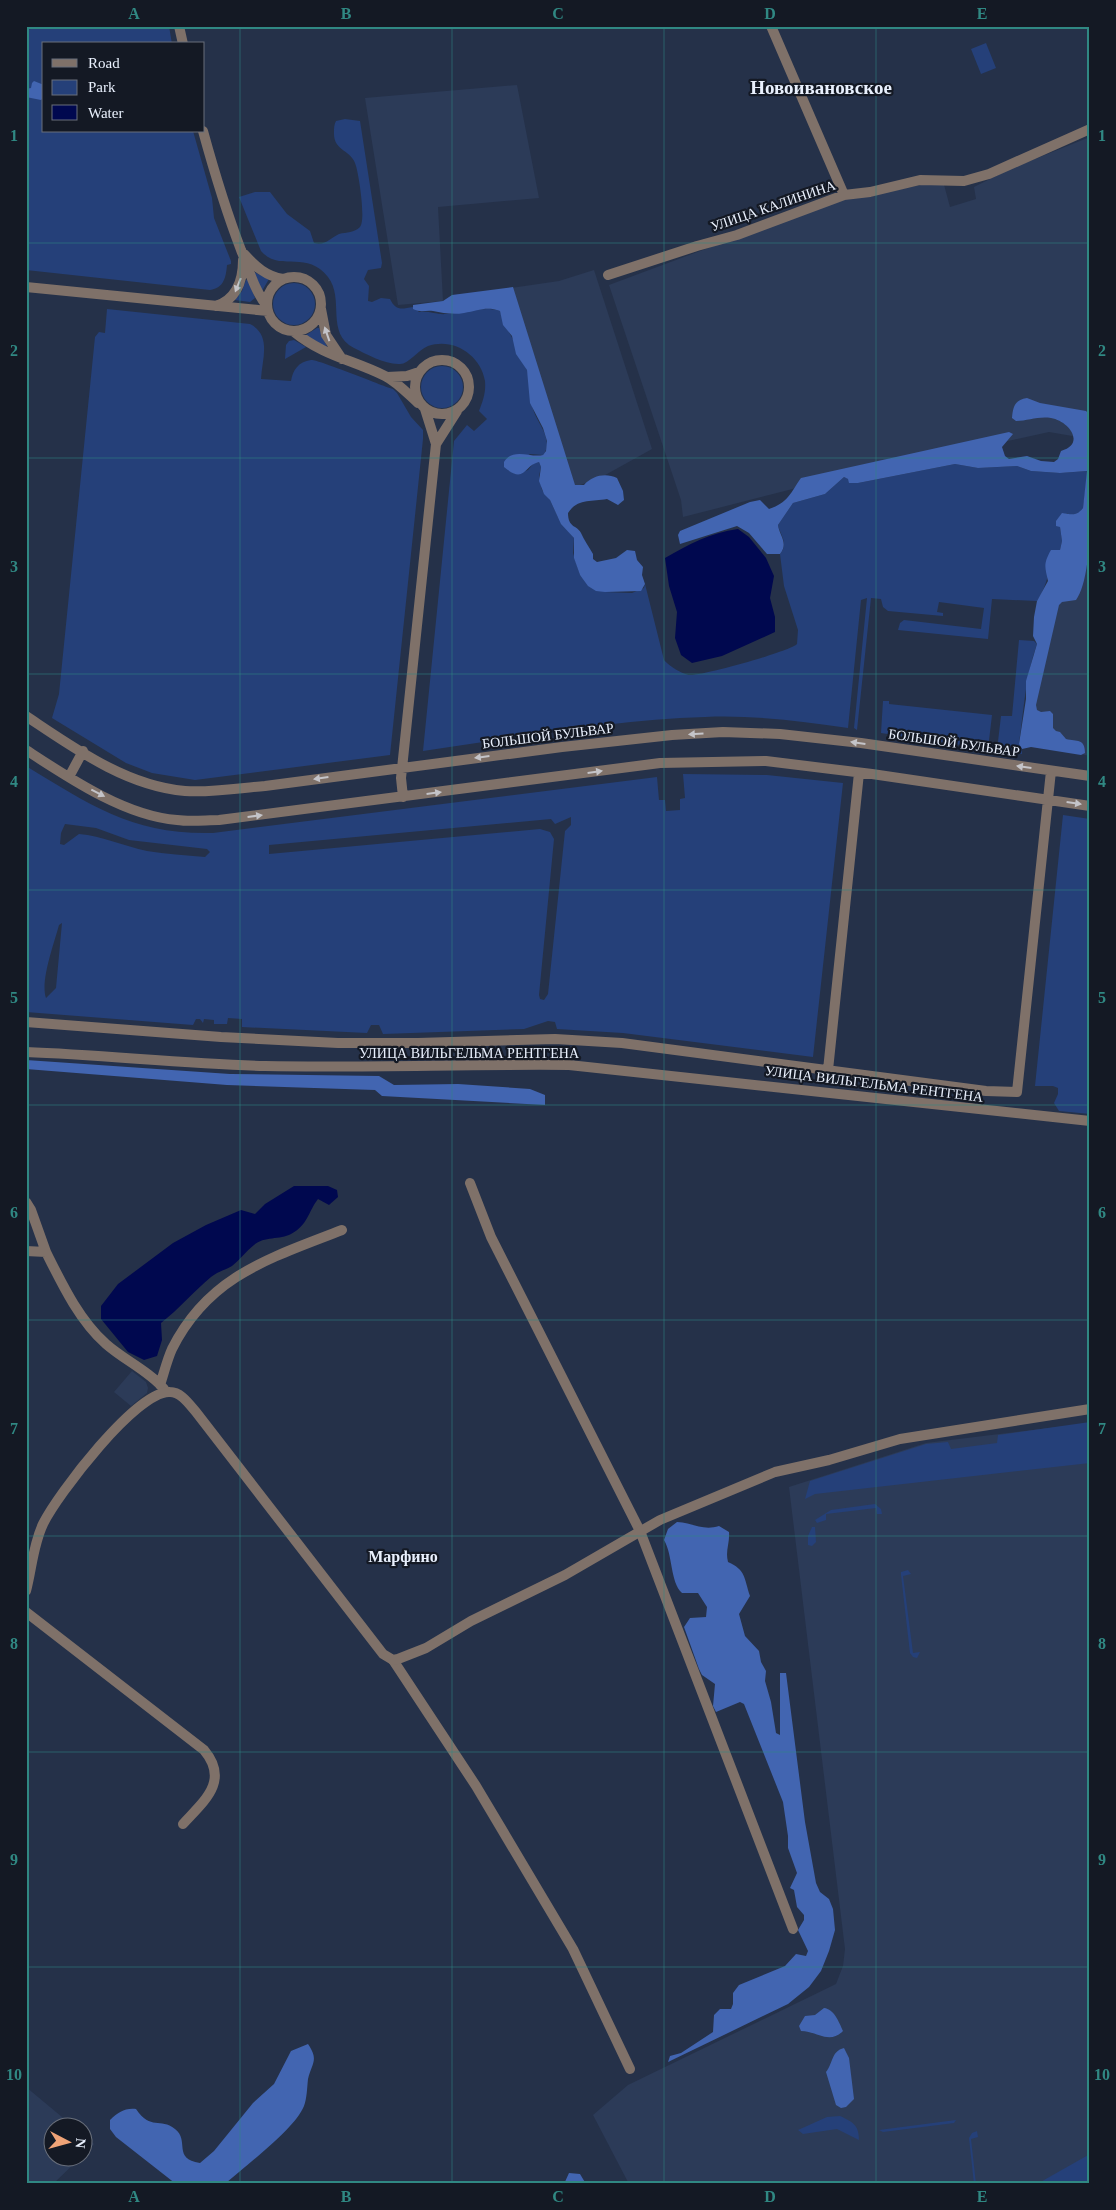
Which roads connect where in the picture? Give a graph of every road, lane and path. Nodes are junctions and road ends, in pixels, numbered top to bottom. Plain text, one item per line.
1 (179, 26) edge
2 (771, 26) edge
3 (183, 42) edge
4 (1090, 129) edge
5 (203, 132) edge
6 (844, 195) junction
7 (242, 252) junction
8 (608, 275) dead end
9 (283, 279) junction
10 (26, 287) edge
11 (321, 304) junction
12 (215, 306) junction
13 (267, 308) junction
14 (292, 331) junction
15 (342, 360) junction
16 (419, 372) junction
17 (387, 377) junction
18 (422, 406) junction
19 (457, 411) junction
20 (436, 444) junction
21 (26, 716) edge
22 (26, 750) edge
23 (83, 752) junction
24 (402, 767) junction
25 (1051, 771) junction
26 (859, 773) junction
27 (1090, 776) edge
28 (69, 777) junction
29 (403, 797) junction
30 (1047, 800) junction
31 (1090, 806) edge
32 (26, 1022) edge
33 (26, 1052) edge
34 (828, 1070) junction
35 (1090, 1122) edge
36 (470, 1183) dead end
37 (26, 1202) edge
38 (342, 1230) dead end
39 (26, 1250) edge
40 (46, 1252) junction
41 (163, 1388) junction
42 (1090, 1409) edge
43 (640, 1531) junction
44 (26, 1590) edge
45 (26, 1612) edge
46 (393, 1660) junction
47 (183, 1824) dead end
48 (793, 1929) dead end
49 (630, 2069) dead end

1 - 3 street
2 - 6 street
4 - 6 street, УЛИЦА КАЛИНИНА
5 - 7 street
6 - 8 street, УЛИЦА КАЛИНИНА
7 - 9 street
7 -> 12 street
7 - 13 street
9 - 11 street
9 - 13 street
10 - 12 street
11 - 14 street
15 -> 11 street
12 - 13 street
13 - 14 street
14 - 15 street
15 - 17 street
16 - 17 street
16 - 18 street
16 - 19 street
17 - 18 street
18 - 19 street
18 - 20 street
19 - 20 street
20 - 24 street
21 - 23 street, БОЛЬШОЙ БУЛЬВАР
22 - 28 street
24 -> 23 street, БОЛЬШОЙ БУЛЬВАР
23 - 28 street
25 -> 24 street, БОЛЬШОЙ БУЛЬВАР
24 - 29 street
25 - 27 street, БОЛЬШОЙ БУЛЬВАР
25 - 30 street
29 -> 26 street
26 - 30 street
26 - 34 street
28 -> 29 street
30 -> 31 street
30 - 34 street, УЛИЦА ВИЛЬГЕЛЬМА РЕНТГЕНА
32 - 34 street, УЛИЦА ВИЛЬГЕЛЬМА РЕНТГЕНА
33 - 35 street, УЛИЦА ВИЛЬГЕЛЬМА РЕНТГЕНА
36 - 43 street
37 - 40 street
38 - 41 street
39 - 40 street
40 - 41 street
41 - 44 street
41 - 46 street
42 - 43 street
43 - 46 street
43 - 48 street
45 - 47 street
46 - 49 street

